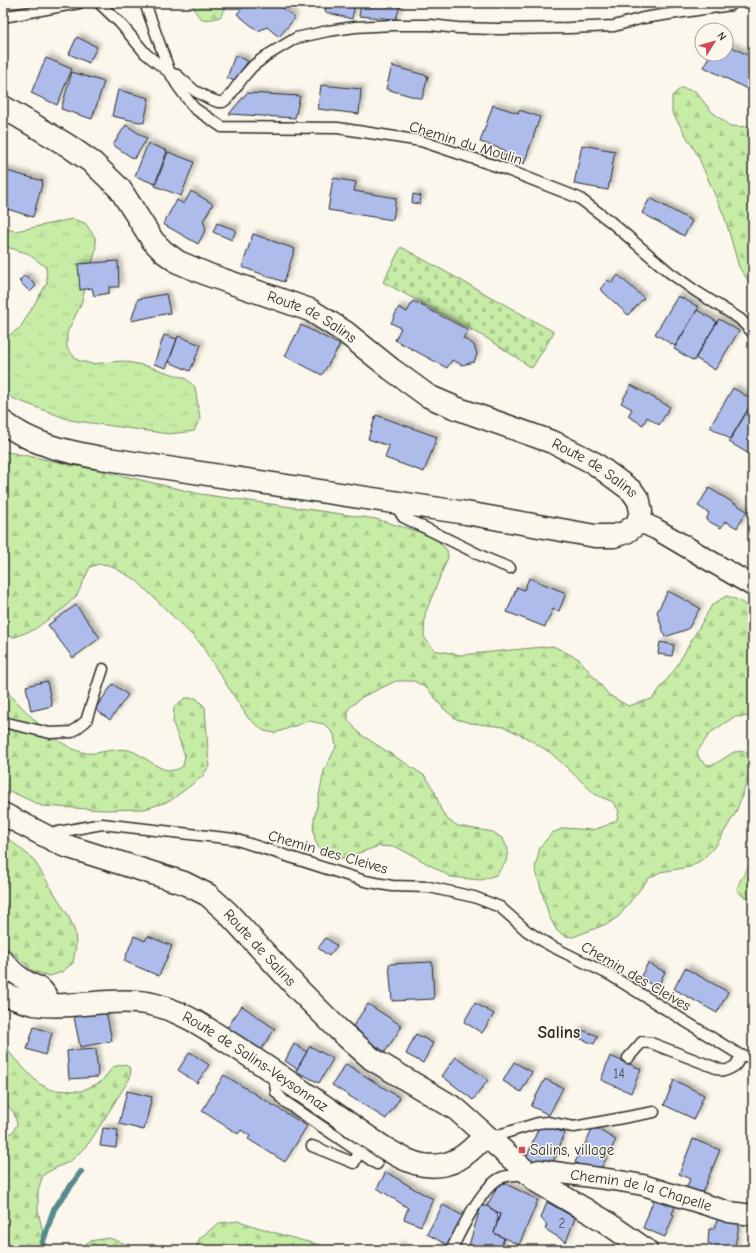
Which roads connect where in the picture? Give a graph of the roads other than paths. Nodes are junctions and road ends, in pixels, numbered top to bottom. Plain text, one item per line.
1 (79, 3) edge
2 (99, 3) edge
3 (146, 3) edge
4 (731, 5) dead end
5 (3, 17) edge
6 (170, 73) junction
7 (3, 107) edge
8 (753, 333) edge
9 (3, 422) edge
10 (395, 503) junction
11 (638, 522) junction
12 (510, 568) dead end
13 (753, 586) edge
14 (103, 669) dead end
15 (3, 722) edge
16 (3, 814) edge
17 (43, 835) junction
18 (3, 960) edge
19 (3, 994) edge
20 (51, 1005) junction
21 (740, 1055) junction
22 (628, 1058) dead end
23 (753, 1058) edge
24 (274, 1072) junction
25 (654, 1112) dead end
26 (488, 1138) junction
27 (312, 1146) dead end
28 (359, 1152) junction
29 (377, 1164) dead end
30 (528, 1174) junction
31 (753, 1215) edge
32 (451, 1250) edge
33 (646, 1250) edge

1 - 5 lane
2 - 6 lane
3 - 6 lane, Chemin du Moulin
4 - 6 lane
6 - 8 lane, Chemin du Moulin
7 - 11 street, Route de Salins
9 - 10 street, Route de Salins
10 - 11 street, Route de Salins
10 - 12 lane
11 - 13 street
14 - 15 lane
16 - 17 street, Route de Salins
17 - 21 lane, Chemin des Cleives
17 - 26 street, Route de Salins
18 - 20 street
19 - 20 street, Route de Salins-Veysonnaz
20 - 24 street, Route de Salins-Veysonnaz
21 - 22 lane
21 - 23 lane, Chemin des Cleives
24 - 26 street, Route de Salins-Veysonnaz
24 - 28 lane
25 - 26 lane
26 - 30 street, Route de Salins
27 - 28 lane
28 - 29 lane
30 - 31 street, Chemin de la Chapelle
30 - 32 lane
30 - 33 street, Route de Salins

